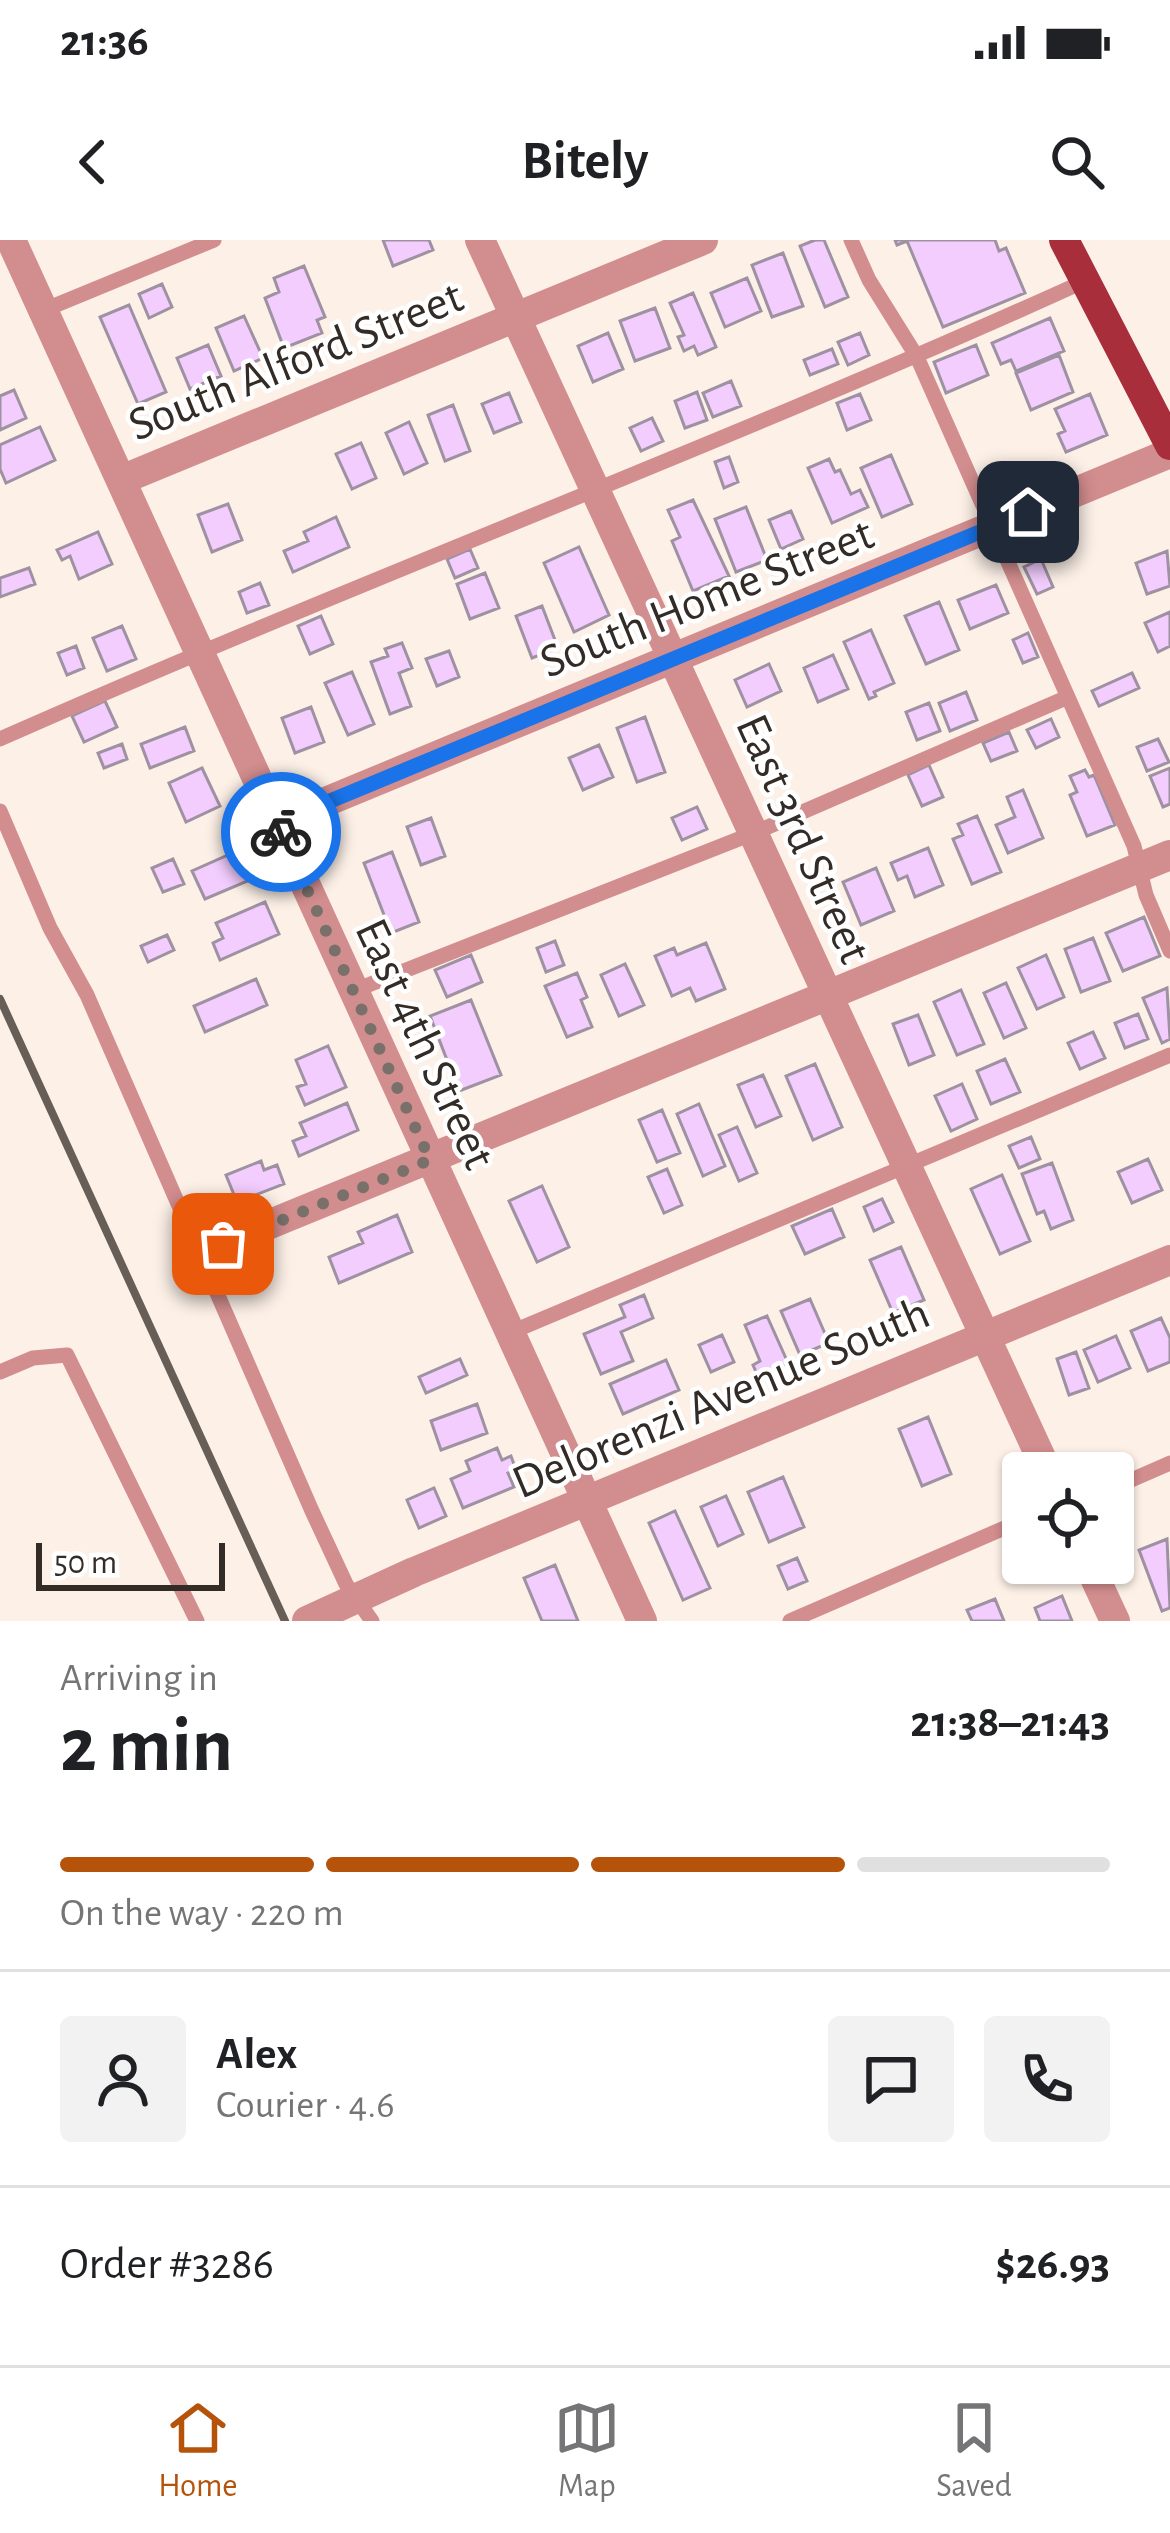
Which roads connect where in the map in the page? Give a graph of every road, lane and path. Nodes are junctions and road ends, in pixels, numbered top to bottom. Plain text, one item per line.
1 (11, 240) edge
2 (214, 240) edge
3 (481, 240) edge
4 (703, 240) edge
5 (851, 240) edge
6 (1064, 240) edge
7 (1085, 280) junction
8 (44, 310) junction
9 (515, 317) junction
10 (917, 357) junction
11 (1170, 449) edge
12 (121, 480) junction
13 (596, 489) junction
14 (992, 526) junction
15 (198, 651) junction
16 (674, 658) junction
17 (1068, 698) junction
18 (0, 739) edge
19 (0, 811) edge
20 (277, 823) junction
21 (754, 833) junction
22 (1170, 855) edge
23 (1139, 868) junction
24 (1170, 951) edge
25 (353, 991) junction
26 (828, 996) junction
27 (1170, 1054) edge
28 (430, 1160) junction
29 (907, 1166) junction
30 (197, 1254) junction
31 (1170, 1260) edge
32 (509, 1333) junction
33 (984, 1335) junction
34 (0, 1372) edge
35 (1038, 1452) edge
36 (1170, 1463) edge
37 (1134, 1479) edge
38 (587, 1501) junction
39 (1002, 1529) edge
40 (1097, 1584) edge
41 (364, 1610) edge
42 (197, 1621) edge
43 (308, 1621) edge
44 (643, 1621) edge
45 (790, 1621) edge
46 (1114, 1621) edge

1 - 8 street, East 4th Street
2 - 8 lane
3 - 9 street, East 3rd Street
4 - 9 street, South Alford Street
5 - 10 lane
6 - 7 main road
7 - 10 lane
7 - 11 main road
8 - 12 street, East 4th Street
9 - 12 street, South Alford Street
9 - 13 street, East 3rd Street
10 - 13 lane
10 - 14 lane
11 - 14 street, South Home Street
12 - 15 street, East 4th Street
13 - 15 lane
13 - 16 street, East 3rd Street
14 - 16 street, South Home Street
14 - 17 lane
15 - 18 lane
15 - 20 street, East 4th Street
16 - 20 street, South Home Street
16 - 21 street, East 3rd Street
17 - 21 lane
17 - 23 lane
19 - 30 lane
20 - 25 street, East 4th Street
21 - 25 lane
21 - 26 street, East 3rd Street
22 - 23 street
23 - 24 lane
23 - 26 street
25 - 28 street, East 4th Street
26 - 28 street
26 - 29 street, East 3rd Street
27 - 29 lane
28 - 30 street
28 - 32 street, East 4th Street
29 - 32 lane
29 - 33 street, East 3rd Street
30 - 41 lane
31 - 33 street, Delorenzi Avenue South
32 - 38 street, East 4th Street
33 - 35 street, East 3rd Street
33 - 38 street, Delorenzi Avenue South
34 - 42 lane
36 - 37 lane
38 - 41 street, Delorenzi Avenue South
38 - 44 street, East 4th Street
39 - 45 lane
40 - 46 street
41 - 43 street, Delorenzi Avenue South

